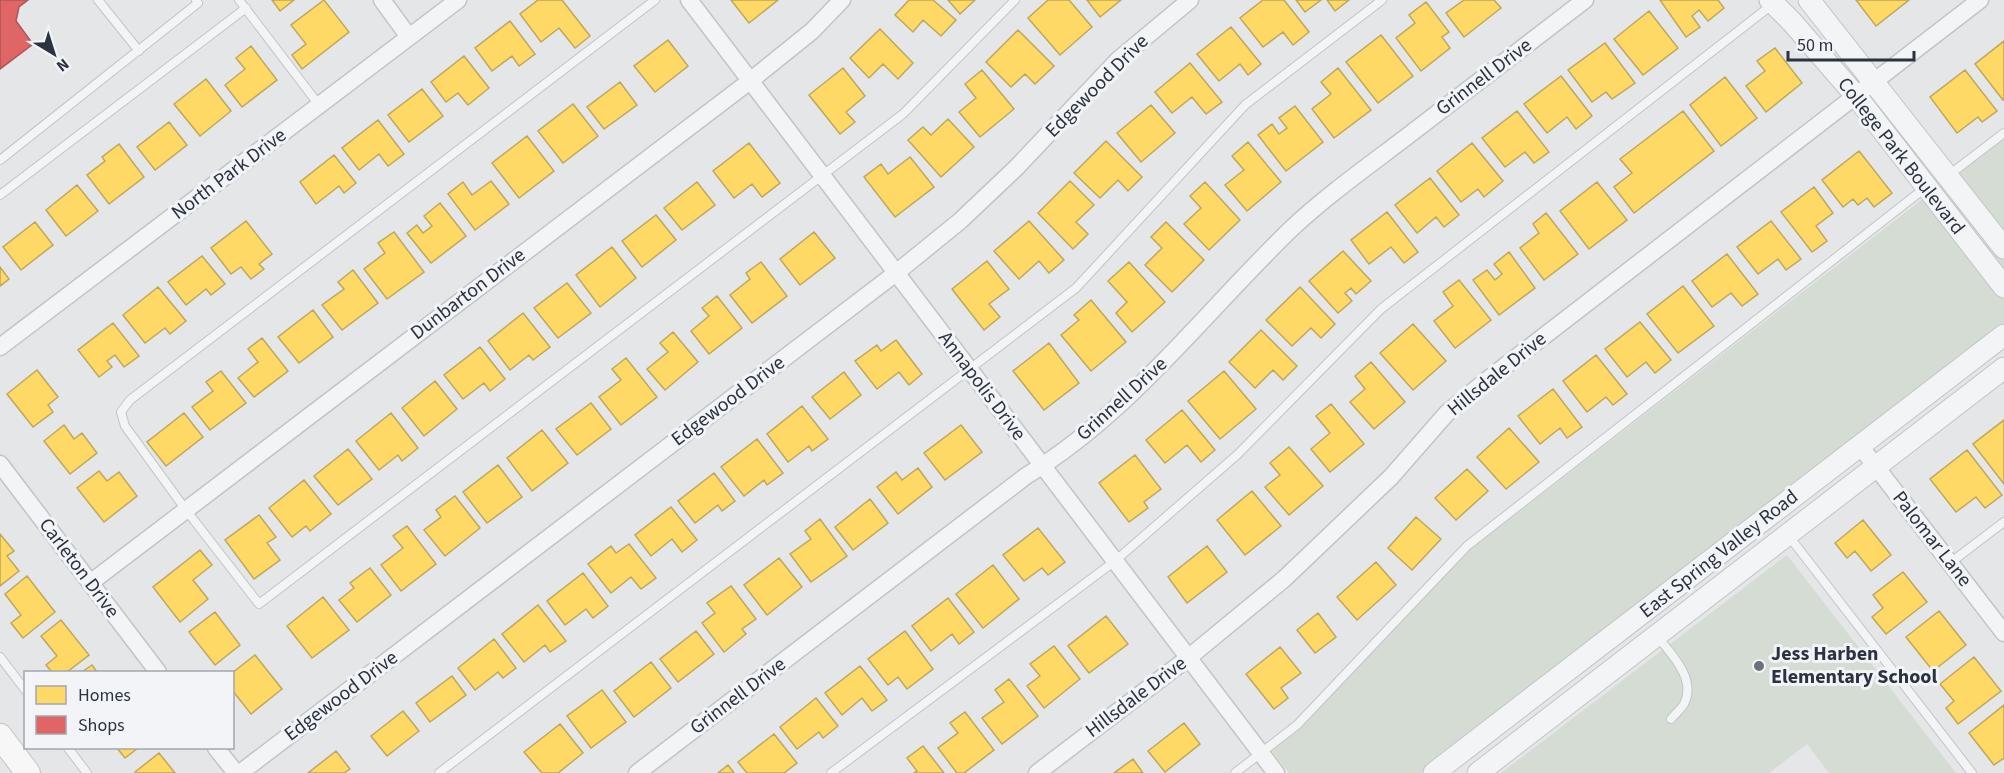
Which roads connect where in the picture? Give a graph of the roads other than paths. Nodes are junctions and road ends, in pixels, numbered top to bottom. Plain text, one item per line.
1 (98, 0) edge
2 (196, 0) edge
3 (239, 0) edge
4 (382, 0) edge
5 (458, 0) edge
6 (655, 0) edge
7 (689, 0) edge
8 (842, 0) edge
9 (1015, 0) edge
10 (1191, 0) edge
11 (1382, 0) edge
12 (1585, 0) edge
13 (1809, 0) edge
14 (1980, 0) edge
15 (1772, 2) edge
16 (246, 9) junction
17 (410, 37) junction
18 (139, 51) junction
19 (750, 81) junction
20 (1874, 82) junction
21 (1856, 96) junction
22 (319, 105) junction
23 (2004, 133) edge
24 (0, 160) edge
25 (1948, 176) junction
26 (822, 177) junction
27 (1926, 188) junction
28 (0, 195) edge
29 (2004, 248) edge
30 (896, 273) junction
31 (2004, 287) edge
32 (2004, 335) edge
33 (0, 348) edge
34 (2004, 368) edge
35 (969, 369) junction
36 (1860, 446) junction
37 (0, 464) edge
38 (1043, 466) junction
39 (1876, 467) junction
40 (186, 510) junction
41 (2004, 522) edge
42 (1788, 535) junction
43 (1114, 561) junction
44 (1950, 563) junction
45 (90, 583) junction
46 (2004, 633) edge
47 (1657, 636) junction
48 (0, 657) edge
49 (1188, 658) junction
50 (157, 671) edge
51 (24, 688) edge
52 (1671, 719) dead end
53 (0, 736) edge
54 (69, 749) edge
55 (218, 749) edge
56 (1261, 753) junction
57 (1444, 771) edge
58 (28, 773) edge
59 (87, 773) edge
60 (238, 773) edge
61 (439, 773) edge
62 (637, 773) edge
63 (831, 773) edge
64 (1037, 773) edge
65 (1235, 773) edge
66 (1276, 773) edge
67 (1478, 773) edge
68 (1972, 773) edge

1 - 18 lane
2 - 18 lane
3 - 16 lane
4 - 17 street
5 - 17 street, North Park Drive
6 - 40 lane
7 - 19 street, Annapolis Drive
8 - 19 street, Dunbarton Drive
9 - 26 lane
10 - 30 street, Edgewood Drive
11 - 35 lane
12 - 38 street, Grinnell Drive
13 - 20 street, College Park Boulevard
14 - 20 street, Hillsdale Drive
15 - 21 street, College Park Boulevard
15 - 43 lane
16 - 22 lane
16 - 28 lane
17 - 22 street, North Park Drive
18 - 24 lane
19 - 26 street, Annapolis Drive
19 - 40 street, Dunbarton Drive
20 - 21 street, Hillsdale Drive
20 - 25 street, College Park Boulevard
21 - 27 street, College Park Boulevard
21 - 49 street, Hillsdale Drive
22 - 33 street, North Park Drive
23 - 25 lane
25 - 29 street, College Park Boulevard
26 - 30 street, Annapolis Drive
26 - 40 lane
27 - 31 street, College Park Boulevard
27 - 56 lane
30 - 35 street, Annapolis Drive
30 - 60 street, Edgewood Drive
32 - 36 street, East Spring Valley Road
34 - 39 street, East Spring Valley Road
35 - 38 street, Annapolis Drive
35 - 61 lane
36 - 39 street, Palomar Lane
36 - 57 street, East Spring Valley Road
37 - 45 street, Carleton Drive
38 - 43 street, Annapolis Drive
38 - 62 street, Grinnell Drive
39 - 42 street, East Spring Valley Road
39 - 44 street, Palomar Lane
40 - 45 street, Dunbarton Drive
41 - 44 lane
42 - 47 street, East Spring Valley Road
42 - 68 lane
43 - 49 street, Annapolis Drive
43 - 63 lane
44 - 46 street, Palomar Lane
45 - 50 street, Carleton Drive
47 - 52 lane
47 - 67 street, East Spring Valley Road
48 - 51 lane
49 - 56 street, Annapolis Drive
49 - 64 street, Hillsdale Drive
53 - 58 main road
54 - 59 lane
55 - 60 street
56 - 65 lane
56 - 66 street, Annapolis Drive

